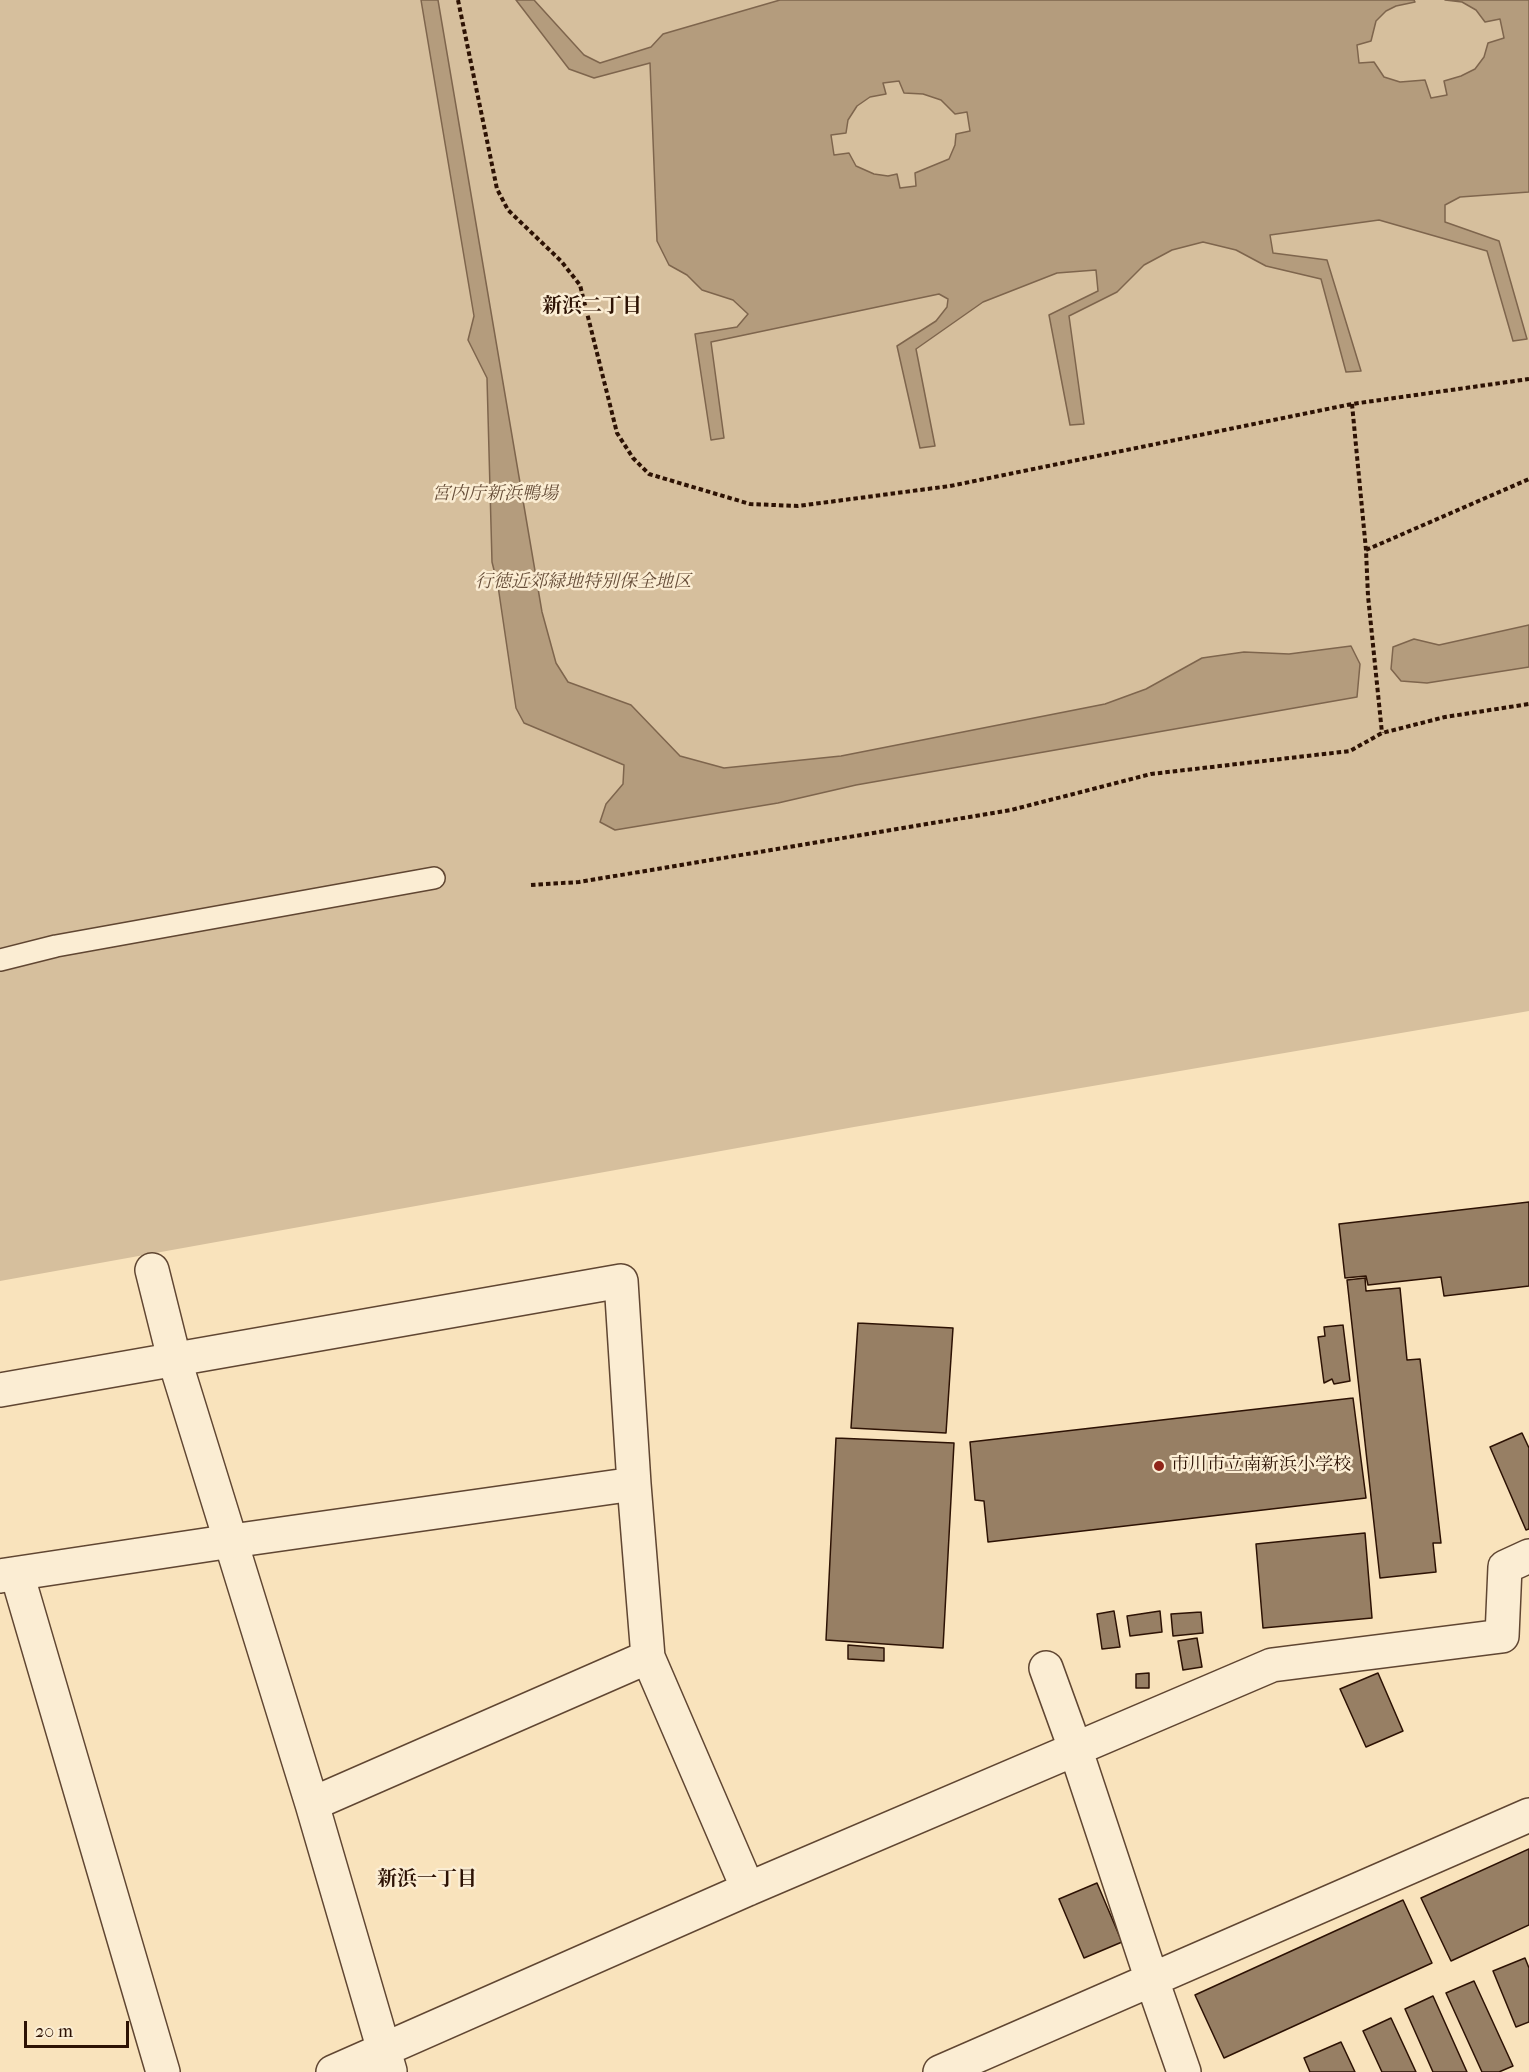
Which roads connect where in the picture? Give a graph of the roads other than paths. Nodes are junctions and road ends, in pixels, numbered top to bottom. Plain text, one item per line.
1 (434, 878) dead end
2 (0, 960) edge
3 (152, 1270) dead end
4 (174, 1358) junction
5 (0, 1390) edge
6 (634, 1484) junction
7 (232, 1541) junction
8 (1529, 1556) edge
9 (8, 1575) edge
10 (648, 1657) junction
11 (1046, 1668) dead end
12 (1075, 1748) junction
13 (312, 1804) junction
14 (1529, 1815) edge
15 (748, 1889) junction
16 (1152, 1980) junction
17 (387, 2061) edge
18 (163, 2072) edge
19 (333, 2072) edge
20 (940, 2072) edge
21 (1184, 2072) edge

1 - 2 lane
3 - 4 street
4 - 5 street
4 - 6 street
4 - 7 street
6 - 7 street
6 - 10 street
7 - 9 street
7 - 13 street
8 - 12 street
9 - 18 street
10 - 13 street
10 - 15 street
11 - 12 street
12 - 15 street
12 - 16 street
13 - 17 street
14 - 16 street
15 - 17 street
16 - 20 street
16 - 21 street
17 - 19 street

